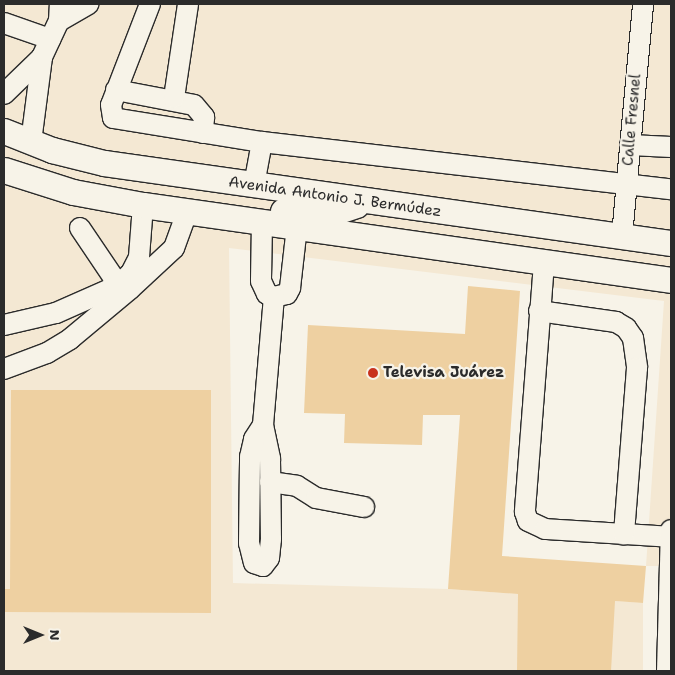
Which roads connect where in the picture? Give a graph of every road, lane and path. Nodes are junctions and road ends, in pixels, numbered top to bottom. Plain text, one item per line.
1 (88, 4) edge
2 (150, 4) edge
3 (188, 4) edge
4 (644, 4) edge
5 (60, 13) edge
6 (4, 24) edge
7 (46, 48) junction
8 (116, 90) junction
9 (4, 94) edge
10 (174, 98) junction
11 (4, 131) edge
12 (203, 132) junction
13 (31, 142) junction
14 (262, 142) junction
15 (630, 145) junction
16 (671, 147) edge
17 (4, 170) edge
18 (627, 183) junction
19 (254, 186) junction
20 (671, 189) edge
21 (362, 200) junction
22 (143, 205) junction
23 (187, 212) junction
24 (456, 214) junction
25 (262, 222) junction
26 (297, 227) junction
27 (80, 228) dead end
28 (350, 236) junction
29 (622, 236) junction
30 (671, 243) edge
31 (544, 263) junction
32 (671, 280) edge
33 (118, 292) junction
34 (274, 297) junction
35 (539, 311) junction
36 (4, 325) edge
37 (4, 369) edge
38 (263, 425) junction
39 (270, 482) junction
40 (364, 507) dead end
41 (671, 530) edge
42 (624, 534) junction
43 (671, 537) edge
44 (670, 596) edge
45 (666, 671) edge

1 - 5 street
2 - 8 street
3 - 10 street
4 - 15 street, Calle Fresnel
5 - 7 street
6 - 7 street
7 - 9 street
7 - 13 street
8 - 10 street
8 - 12 street
10 - 12 street
11 - 13 main road, Avenida Antonio J. Bermúdez
12 - 14 street
13 - 19 main road, Avenida Antonio J. Bermúdez
14 - 18 street
14 - 19 street
15 - 16 street
15 - 18 street, Calle Fresnel
17 - 22 main road
18 - 20 street
18 - 29 street, Calle Fresnel
19 - 21 main road, Avenida Antonio J. Bermúdez
21 - 24 main road, Avenida Antonio J. Bermúdez
21 - 25 main road
22 - 23 main road
22 - 33 street
23 - 25 main road
23 - 33 street
24 - 28 main road
24 - 29 main road, Avenida Antonio J. Bermúdez
25 - 26 main road
25 - 34 street
26 - 28 main road
26 - 34 street
27 - 33 street
28 - 31 main road
29 - 30 main road, Avenida Antonio J. Bermúdez
31 - 32 main road
31 - 35 street
33 - 36 street
33 - 37 street
34 - 38 street
35 - 42 street
35 - 42 street
38 - 39 street
38 - 39 street
39 - 40 street
41 - 43 street
42 - 43 street
43 - 44 street
44 - 45 street

